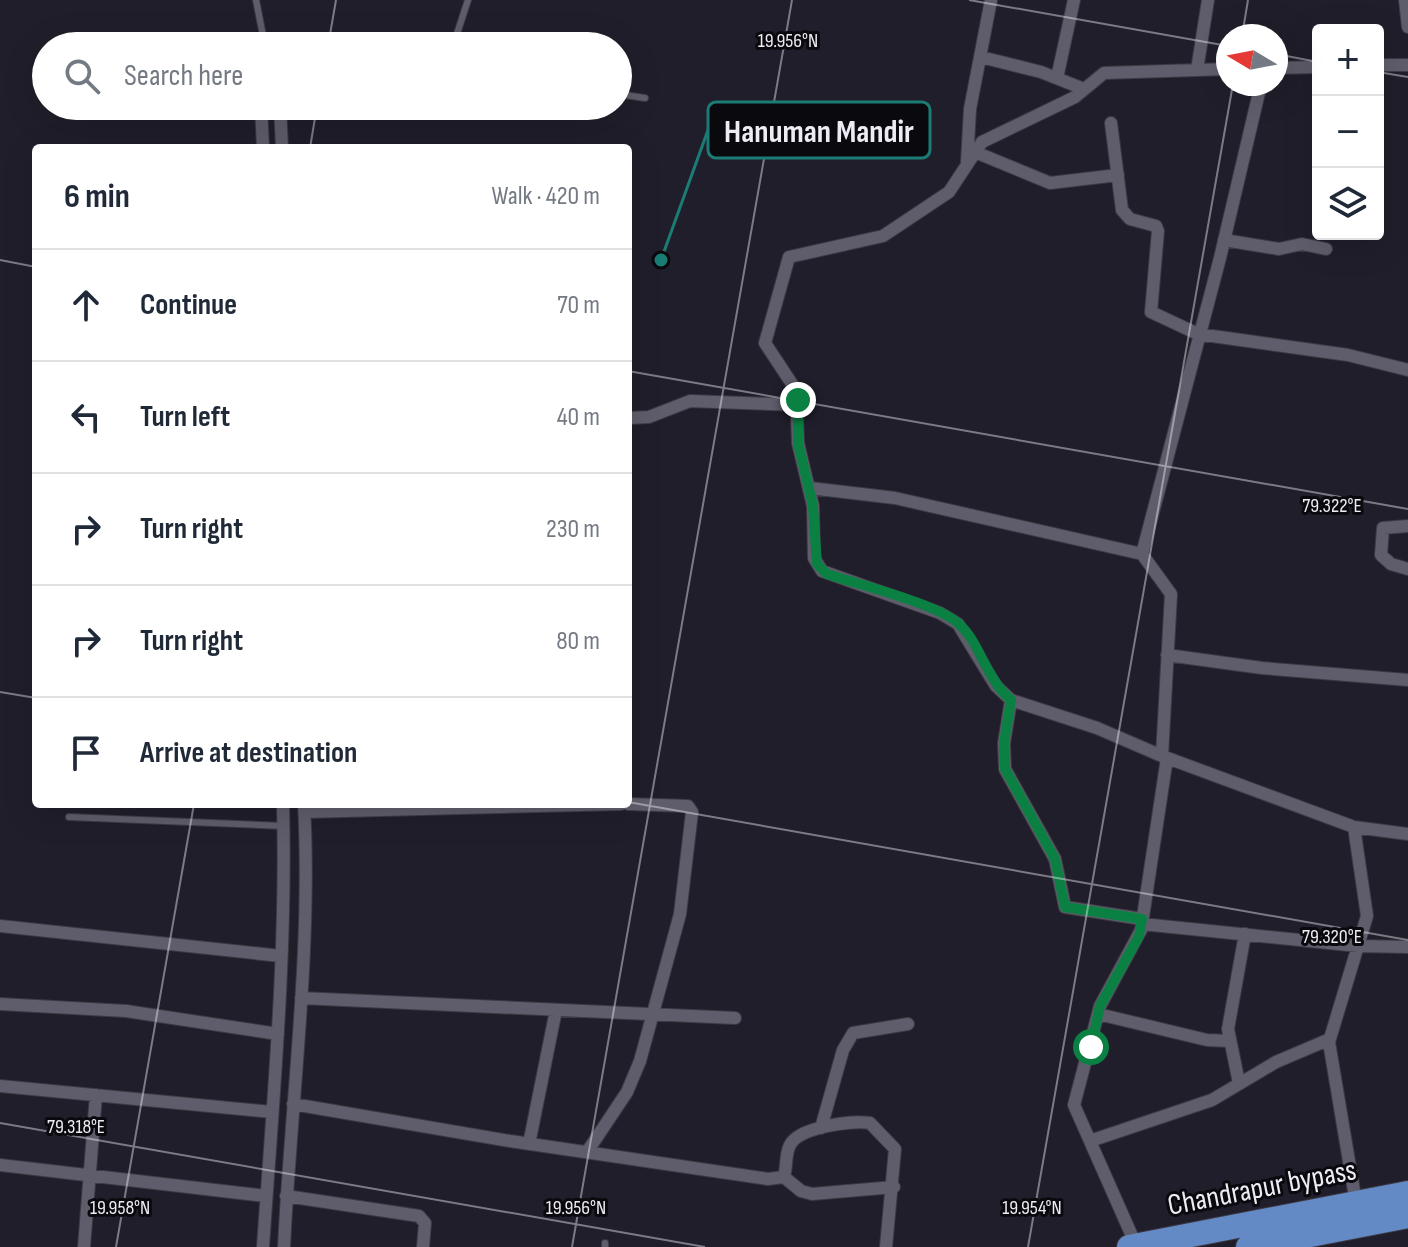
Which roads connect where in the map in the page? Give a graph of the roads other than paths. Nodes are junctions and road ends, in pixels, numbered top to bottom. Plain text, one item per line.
1 (256, 0) edge
2 (468, 0) edge
3 (991, 0) edge
4 (1074, 0) edge
5 (1208, 0) edge
6 (1406, 1) edge
7 (1408, 27) edge
8 (262, 32) edge
9 (458, 32) edge
10 (981, 57) junction
11 (1384, 65) edge
12 (1408, 65) edge
13 (1312, 67) edge
14 (1288, 68) edge
15 (1216, 69) edge
16 (1197, 70) junction
17 (1057, 78) junction
18 (1084, 89) junction
19 (632, 96) edge
20 (1258, 96) edge
21 (645, 98) dead end
22 (262, 120) edge
23 (281, 120) edge
24 (1111, 123) dead end
25 (263, 144) edge
26 (282, 144) edge
27 (975, 152) junction
28 (967, 165) junction
29 (1118, 175) junction
30 (1224, 240) junction
31 (1326, 249) dead end
32 (1198, 334) junction
33 (1408, 370) edge
34 (799, 405) junction
35 (632, 418) edge
36 (810, 488) junction
37 (1408, 526) edge
38 (1142, 554) junction
39 (1408, 569) edge
40 (1167, 655) junction
41 (1408, 680) edge
42 (1011, 700) junction
43 (1165, 757) junction
44 (632, 804) edge
45 (283, 808) edge
46 (305, 808) edge
47 (69, 817) dead end
48 (284, 826) junction
49 (1354, 827) junction
50 (1408, 834) edge
51 (1142, 922) junction
52 (0, 926) edge
53 (1245, 934) junction
54 (1358, 946) junction
55 (1408, 947) edge
56 (281, 956) junction
57 (301, 998) junction
58 (0, 1004) edge
59 (556, 1010) junction
60 (651, 1014) junction
61 (1098, 1014) junction
62 (735, 1018) dead end
63 (908, 1024) dead end
64 (278, 1034) junction
65 (1330, 1039) junction
66 (1229, 1041) junction
67 (1239, 1083) junction
68 (0, 1086) edge
69 (96, 1095) junction
70 (293, 1104) junction
71 (272, 1112) junction
72 (821, 1128) junction
73 (1090, 1141) junction
74 (529, 1144) junction
75 (587, 1152) junction
76 (0, 1165) edge
77 (89, 1175) junction
78 (784, 1177) junction
79 (894, 1187) junction
80 (1408, 1193) edge
81 (266, 1196) junction
82 (286, 1196) junction
83 (1356, 1203) junction
84 (1408, 1216) edge
85 (1132, 1246) edge
86 (84, 1247) edge
87 (263, 1247) edge
88 (284, 1247) edge
89 (423, 1247) edge
90 (886, 1247) edge
91 (1248, 1247) edge

1 - 8 lane
2 - 9 lane
3 - 10 street
4 - 17 street
5 - 16 street
6 - 7 street
10 - 17 street
10 - 28 street
11 - 12 street
13 - 14 street
15 - 16 street
16 - 18 street
17 - 18 street
18 - 27 street
19 - 21 lane
20 - 30 street
22 - 25 street
23 - 26 street
24 - 29 street
27 - 28 street
27 - 29 street
28 - 34 street
29 - 32 street
30 - 31 street
30 - 32 street
32 - 33 street
32 - 38 street
34 - 35 street
34 - 36 street
36 - 38 street
36 - 42 street
37 - 39 street
38 - 40 street
40 - 41 street
40 - 43 street
42 - 43 street
42 - 51 street
43 - 49 street
43 - 51 street
44 - 60 street
45 - 48 street
46 - 57 street
47 - 48 lane
48 - 56 street
49 - 50 street
49 - 54 street
51 - 53 street
51 - 61 street
52 - 56 street
53 - 54 street
53 - 66 street
54 - 55 street
54 - 65 street
56 - 64 street
57 - 59 street
57 - 70 street
58 - 64 street
59 - 60 street
59 - 74 street
60 - 62 street
60 - 75 street
61 - 66 street
61 - 73 street
63 - 72 street
64 - 71 street
65 - 67 street
65 - 83 street
66 - 67 street
67 - 73 street
68 - 69 street
69 - 71 street
69 - 77 street
70 - 74 street
70 - 82 street
71 - 81 street
72 - 78 street
72 - 79 street
73 - 85 street
74 - 75 street
75 - 78 street
76 - 77 street
77 - 81 street
77 - 86 street
78 - 79 street
79 - 90 street
80 - 83 highway, Chandrapur bypass
81 - 87 street
82 - 88 street
82 - 89 street
83 - 85 highway, Chandrapur bypass
84 - 91 highway, Chandrapur bypass

